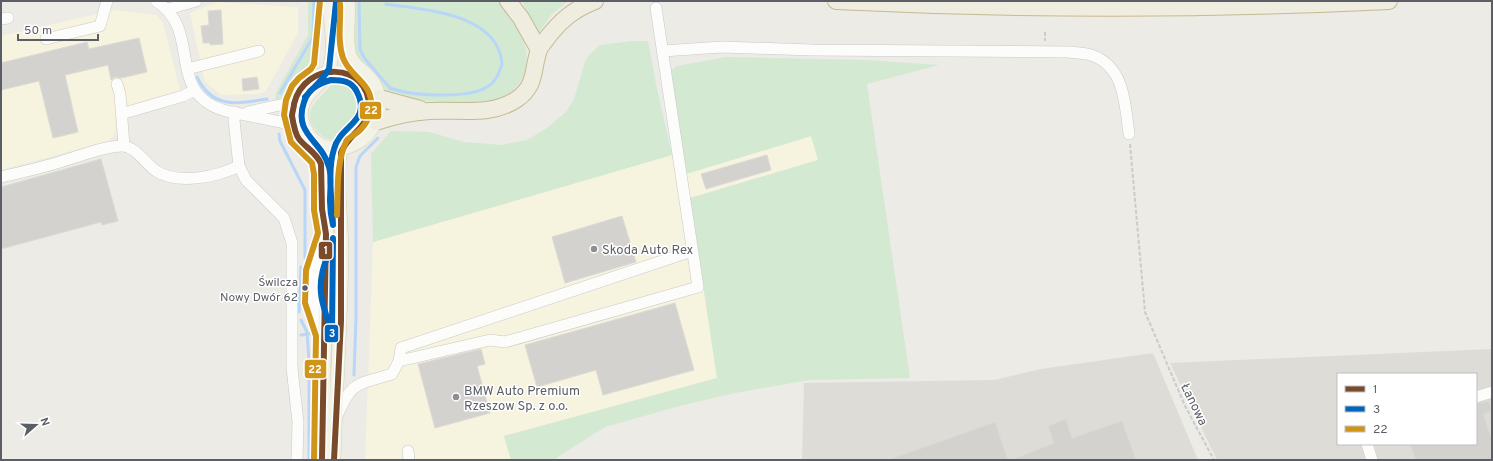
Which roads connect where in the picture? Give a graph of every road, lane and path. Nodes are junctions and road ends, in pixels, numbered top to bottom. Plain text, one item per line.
1 (107, 1) edge
2 (156, 1) edge
3 (196, 1) edge
4 (328, 1) edge
5 (344, 1) edge
6 (348, 1) edge
7 (508, 1) edge
8 (595, 1) edge
9 (836, 1) edge
10 (1389, 1) edge
11 (656, 8) dead end
12 (168, 9) junction
13 (46, 39) dead end
14 (539, 50) junction
15 (259, 51) dead end
16 (662, 51) junction
17 (187, 69) junction
18 (323, 73) junction
19 (347, 73) junction
20 (117, 84) dead end
21 (195, 90) junction
22 (373, 96) junction
23 (294, 102) junction
24 (430, 111) junction
25 (239, 113) junction
26 (121, 114) junction
27 (376, 122) junction
28 (299, 125) junction
29 (1129, 134) joint
30 (124, 146) junction
31 (348, 146) junction
32 (326, 148) junction
33 (239, 166) junction
34 (1, 177) edge
35 (326, 234) junction
36 (692, 250) junction
37 (399, 361) junction
38 (1492, 392) edge
39 (1477, 397) edge
40 (335, 420) junction
41 (1367, 445) edge
42 (297, 460) edge
43 (322, 460) edge
44 (334, 460) edge
45 (1214, 460) edge
46 (1372, 460) edge

1 - 13 street
2 - 12 street
3 - 12 street
4 - 18 main road
5 - 19 main road
6 - 22 main road
7 - 14 highway
8 - 14 highway
9 - 10 highway
11 - 16 street
12 - 17 street
14 - 24 highway
15 - 17 street
16 - 29 street
16 - 36 street
17 - 21 street
18 - 19 main road
18 - 23 main road
18 - 28 main road
19 - 22 main road
20 - 26 street
21 - 25 street
21 - 26 street
22 - 24 highway
22 - 27 main road
22 - 31 main road
23 - 25 street
23 - 28 main road
24 - 27 highway
25 - 28 street
25 - 33 street
26 - 30 street
27 - 31 main road
28 - 32 main road
28 - 35 main road
29 - 45 path, Łanowa
30 - 33 street
30 - 34 street
31 - 32 main road
31 - 40 main road
32 - 35 main road
33 - 42 street
35 - 43 main road
36 - 37 street
36 - 37 street
37 - 40 street
38 - 39 street
40 - 44 main road
41 - 46 street

